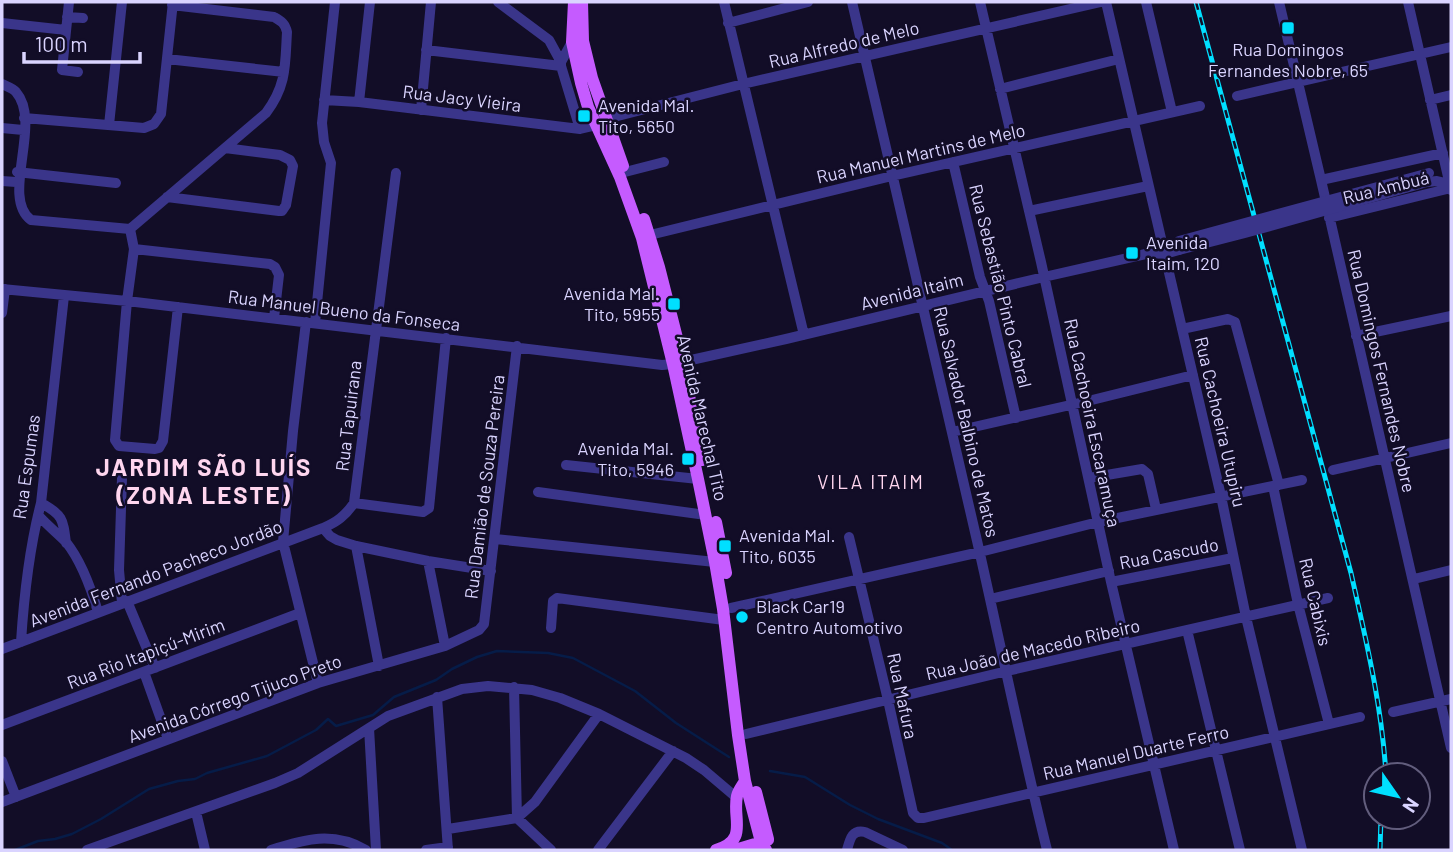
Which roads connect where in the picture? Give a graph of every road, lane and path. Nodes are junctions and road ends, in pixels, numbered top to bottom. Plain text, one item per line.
1 (69, 2) edge
2 (122, 2) edge
3 (335, 2) edge
4 (370, 2) edge
5 (431, 2) edge
6 (500, 2) edge
7 (574, 2) edge
8 (583, 2) edge
9 (724, 2) edge
10 (808, 2) edge
11 (852, 2) edge
12 (979, 2) edge
13 (1103, 2) edge
14 (1146, 2) edge
15 (1279, 2) edge
16 (1408, 2) edge
17 (173, 4) edge
18 (67, 17) junction
19 (83, 18) dead end
20 (2, 23) edge
21 (728, 23) junction
22 (986, 29) junction
23 (66, 30) junction
24 (549, 40) junction
25 (578, 41) junction
26 (1451, 47) edge
27 (426, 50) junction
28 (1420, 54) junction
29 (865, 57) junction
30 (167, 59) junction
31 (1119, 59) junction
32 (561, 64) junction
33 (78, 72) dead end
34 (284, 72) junction
35 (1299, 83) junction
36 (2, 84) edge
37 (743, 84) junction
38 (1000, 89) junction
39 (1451, 95) edge
40 (1237, 96) dead end
41 (324, 100) junction
42 (1430, 100) junction
43 (359, 102) junction
44 (1200, 106) dead end
45 (421, 110) junction
46 (1172, 112) junction
47 (24, 118) junction
48 (1134, 121) junction
49 (601, 122) junction
50 (109, 125) junction
51 (2, 128) edge
52 (580, 129) junction
53 (23, 130) junction
54 (225, 148) junction
55 (1014, 148) junction
56 (1446, 154) edge
57 (664, 162) dead end
58 (953, 162) junction
59 (1446, 168) junction
60 (625, 172) junction
61 (396, 173) dead end
62 (892, 176) junction
63 (17, 177) junction
64 (1428, 177) junction
65 (1321, 180) junction
66 (2, 181) edge
67 (116, 183) dead end
68 (1148, 186) junction
69 (1451, 188) edge
70 (167, 197) junction
71 (772, 205) junction
72 (1029, 211) junction
73 (1329, 218) junction
74 (130, 229) junction
75 (650, 235) junction
76 (134, 249) junction
77 (1164, 250) junction
78 (1044, 277) junction
79 (3, 289) edge
80 (985, 291) junction
81 (64, 296) junction
82 (127, 301) junction
83 (922, 306) junction
84 (178, 307) junction
85 (2, 313) edge
86 (1451, 316) edge
87 (274, 318) junction
88 (310, 323) junction
89 (1182, 329) junction
90 (375, 332) junction
91 (804, 335) junction
92 (1356, 337) junction
93 (446, 338) junction
94 (517, 346) junction
95 (677, 363) junction
96 (1193, 375) junction
97 (1073, 405) junction
98 (1016, 418) junction
99 (952, 432) junction
100 (1451, 443) edge
101 (1385, 459) junction
102 (566, 465) dead end
103 (1333, 470) dead end
104 (122, 478) dead end
105 (1090, 478) junction
106 (698, 479) junction
107 (1302, 480) dead end
108 (1276, 486) junction
109 (538, 492) dead end
110 (1222, 496) junction
111 (41, 503) junction
112 (354, 503) junction
113 (1156, 509) junction
114 (38, 515) junction
115 (706, 515) junction
116 (1098, 522) junction
117 (323, 528) junction
118 (849, 537) dead end
119 (495, 539) junction
120 (283, 542) junction
121 (66, 543) junction
122 (356, 546) junction
123 (980, 552) junction
124 (1233, 558) junction
125 (428, 561) junction
126 (715, 562) junction
127 (1451, 570) edge
128 (491, 571) junction
129 (1110, 577) junction
130 (859, 579) junction
131 (1413, 579) junction
132 (1328, 598) dead end
133 (990, 599) junction
134 (124, 602) junction
135 (1298, 604) junction
136 (731, 608) junction
137 (98, 612) junction
138 (300, 613) junction
139 (1246, 617) junction
140 (724, 620) junction
141 (551, 628) dead end
142 (479, 630) joint
143 (1186, 630) junction
144 (21, 642) junction
145 (1126, 643) junction
146 (445, 646) junction
147 (2, 649) edge
148 (379, 666) junction
149 (155, 668) junction
150 (1007, 671) junction
151 (144, 672) junction
152 (318, 683) junction
153 (514, 687) junction
154 (437, 697) junction
155 (888, 700) junction
156 (1446, 701) edge
157 (1393, 712) dead end
158 (599, 714) junction
159 (1360, 717) dead end
160 (1329, 724) junction
161 (2, 725) edge
162 (369, 728) junction
163 (746, 734) junction
164 (1275, 738) junction
165 (168, 739) junction
166 (1451, 748) edge
167 (1216, 750) junction
168 (673, 751) junction
169 (2, 761) edge
170 (1154, 764) junction
171 (745, 781) junction
172 (1033, 793) junction
173 (16, 797) junction
174 (737, 797) junction
175 (2, 802) edge
176 (196, 812) junction
177 (517, 818) junction
178 (918, 818) joint
179 (448, 829) junction
180 (735, 835) junction
181 (763, 845) edge
182 (448, 849) edge
183 (87, 850) edge
184 (205, 850) edge
185 (271, 850) edge
186 (366, 850) edge
187 (376, 850) edge
188 (426, 850) edge
189 (551, 850) edge
190 (598, 850) edge
191 (716, 850) edge
192 (735, 850) edge
193 (847, 850) edge
194 (903, 850) edge
195 (1047, 850) edge
196 (1174, 850) edge
197 (1240, 850) edge
198 (1302, 850) edge

1 - 18 street
2 - 50 street
3 - 41 street
4 - 43 street
5 - 27 street
6 - 24 street
7 - 25 main road, Avenida Marechal Tito
8 - 25 main road, Avenida Marechal Tito
9 - 21 street
10 - 21 street
11 - 29 street, Rua Salvador Balbino de Matos
12 - 22 street, Rua Cachoeira Escaramuça
13 - 22 street, Rua Alfredo de Melo
13 - 31 street, Rua Cachoeira Utupiru
14 - 46 street
15 - 35 street, Rua Domingos Fernandes Nobre
16 - 28 street
17 - 30 street
17 - 34 street
18 - 19 street
18 - 23 street
20 - 23 street
21 - 37 street
22 - 29 street, Rua Alfredo de Melo
22 - 38 street, Rua Cachoeira Escaramuça
23 - 33 street
24 - 25 street
24 - 32 street
25 - 32 street
25 - 49 main road, Avenida Marechal Tito
26 - 28 street
27 - 32 street
27 - 45 street
28 - 35 street
28 - 42 street
29 - 37 street, Rua Alfredo de Melo
29 - 62 street, Rua Salvador Balbino de Matos
30 - 34 street
30 - 50 street
31 - 38 street
31 - 48 street, Rua Cachoeira Utupiru
32 - 52 street
34 - 54 street
35 - 40 street
35 - 65 street, Rua Domingos Fernandes Nobre
36 - 47 street
37 - 49 street, Rua Alfredo de Melo
37 - 71 street
38 - 55 street, Rua Cachoeira Escaramuça
39 - 42 street
41 - 43 street, Rua Jacy Vieira
41 - 88 street
42 - 56 street
43 - 45 street, Rua Jacy Vieira
44 - 46 street, Rua Manuel Martins de Melo
45 - 52 street, Rua Jacy Vieira
46 - 48 street, Rua Manuel Martins de Melo
47 - 50 street
47 - 53 street
48 - 55 street, Rua Manuel Martins de Melo
48 - 68 street, Rua Cachoeira Utupiru
49 - 52 street, Rua Jacy Vieira
49 - 60 main road, Avenida Marechal Tito
49 - 95 main road, Avenida Marechal Tito
51 - 53 street
53 - 63 street
54 - 70 street
54 - 70 street
55 - 58 street, Rua Manuel Martins de Melo
55 - 72 street, Rua Cachoeira Escaramuça
56 - 59 street
56 - 65 street
57 - 60 street
58 - 62 street, Rua Manuel Martins de Melo
58 - 80 street, Rua Sebastião Pinto Cabral
59 - 64 street, Avenida Itaim
59 - 69 street
60 - 75 main road, Avenida Marechal Tito
61 - 90 street, Rua Tapuirana
62 - 71 street, Rua Manuel Martins de Melo
62 - 83 street, Rua Salvador Balbino de Matos
63 - 66 street
63 - 67 street
63 - 74 street
64 - 69 street, Avenida Itaim
64 - 77 street, Avenida Itaim, bridge
65 - 73 street, Rua Domingos Fernandes Nobre
68 - 72 street
68 - 77 street, Rua Cachoeira Utupiru
69 - 73 street, Rua Ambuá
70 - 74 street
71 - 75 street, Rua Manuel Martins de Melo
71 - 91 street
72 - 78 street, Rua Cachoeira Escaramuça
73 - 92 street, Rua Domingos Fernandes Nobre
74 - 76 street
75 - 95 main road, Avenida Marechal Tito
76 - 82 street
76 - 87 street
77 - 78 street, Avenida Itaim
77 - 89 street, Rua Cachoeira Utupiru
78 - 80 street, Avenida Itaim
78 - 97 street, Rua Cachoeira Escaramuça
79 - 81 street, Rua Manuel Bueno da Fonseca
79 - 85 street
80 - 83 street, Avenida Itaim
80 - 98 street, Rua Sebastião Pinto Cabral
81 - 82 street, Rua Manuel Bueno da Fonseca
81 - 111 street, Rua Espumas
82 - 84 street, Rua Manuel Bueno da Fonseca
82 - 84 street
83 - 91 street, Avenida Itaim
83 - 99 street, Rua Salvador Balbino de Matos
84 - 87 street, Rua Manuel Bueno da Fonseca
86 - 92 street
87 - 88 street, Rua Manuel Bueno da Fonseca
88 - 90 street, Rua Manuel Bueno da Fonseca
88 - 120 street
89 - 96 street, Rua Cachoeira Utupiru
89 - 108 street, Rua Cabixis
90 - 93 street, Rua Manuel Bueno da Fonseca
90 - 112 street, Rua Tapuirana
91 - 95 street, Avenida Itaim
92 - 101 street, Rua Domingos Fernandes Nobre
93 - 94 street, Rua Manuel Bueno da Fonseca
93 - 112 street
94 - 95 street, Rua Manuel Bueno da Fonseca
94 - 119 street, Rua Damião de Souza Pereira
95 - 106 main road, Avenida Marechal Tito
95 - 136 main road, Avenida Marechal Tito
96 - 97 street
96 - 110 street, Rua Cachoeira Utupiru
97 - 98 street
97 - 105 street, Rua Cachoeira Escaramuça
98 - 99 street
99 - 123 street, Rua Salvador Balbino de Matos
100 - 101 street
101 - 103 street
101 - 131 street, Rua Domingos Fernandes Nobre
102 - 106 street
104 - 134 street
105 - 113 street
105 - 116 street, Rua Cachoeira Escaramuça
106 - 115 main road, Avenida Marechal Tito
107 - 108 street
108 - 110 street
108 - 135 street, Rua Cabixis
109 - 115 street
110 - 113 street
110 - 124 street, Rua Cachoeira Utupiru
111 - 114 street, Rua Espumas
111 - 121 street
112 - 117 street, Avenida Fernando Pacheco Jordão
113 - 116 street
114 - 121 street
114 - 144 street, Rua Espumas
115 - 126 main road, Avenida Marechal Tito
116 - 123 street
116 - 129 street, Rua Cachoeira Escaramuça
117 - 120 street, Avenida Fernando Pacheco Jordão
117 - 122 street
118 - 130 street, Rua Mafura
119 - 126 street
119 - 128 street, Rua Damião de Souza Pereira
120 - 134 street, Avenida Fernando Pacheco Jordão
120 - 138 street
121 - 137 street
122 - 125 street
122 - 148 street
123 - 130 street
123 - 133 street, Rua Salvador Balbino de Matos
124 - 129 street, Rua Cascudo
124 - 139 street, Rua Cachoeira Utupiru
125 - 128 street
125 - 146 street
126 - 140 main road, Avenida Marechal Tito
127 - 131 street
128 - 142 street, Rua Damião de Souza Pereira
129 - 133 street, Rua Cascudo
129 - 145 street, Rua Cachoeira Escaramuça
130 - 136 street
130 - 155 street, Rua Mafura
131 - 156 street, Rua Domingos Fernandes Nobre
132 - 135 street, Rua João de Macedo Ribeiro
133 - 150 street, Rua Salvador Balbino de Matos
134 - 137 street, Avenida Fernando Pacheco Jordão
134 - 149 street
135 - 139 street, Rua João de Macedo Ribeiro
135 - 160 street, Rua Cabixis
136 - 163 main road, Avenida Marechal Tito
137 - 144 street, Avenida Fernando Pacheco Jordão
138 - 149 street, Rua Rio Itapiçú-Mirim
138 - 152 street
139 - 143 street, Rua João de Macedo Ribeiro
139 - 164 street, Rua Cachoeira Utupiru
140 - 141 street
140 - 171 main road, Avenida Marechal Tito
142 - 146 street, Avenida Córrego Tijuco Preto
143 - 145 street, Rua João de Macedo Ribeiro
143 - 167 street
144 - 147 street, Avenida Fernando Pacheco Jordão
145 - 150 street, Rua João de Macedo Ribeiro
145 - 170 street, Rua Cachoeira Escaramuça
146 - 148 street, Avenida Córrego Tijuco Preto
148 - 152 street, Avenida Córrego Tijuco Preto
149 - 151 street, Rua Rio Itapiçú-Mirim
150 - 155 street, Rua João de Macedo Ribeiro
150 - 172 street, Rua Salvador Balbino de Matos
151 - 161 street, Rua Rio Itapiçú-Mirim
151 - 165 street
152 - 165 street, Avenida Córrego Tijuco Preto
153 - 154 street
153 - 158 street
153 - 177 street
154 - 162 street
154 - 179 street
155 - 163 street, Rua João de Macedo Ribeiro
155 - 178 street, Rua Mafura
156 - 157 street
156 - 166 street, Rua Domingos Fernandes Nobre
158 - 168 street
158 - 177 street
159 - 160 street, Rua Manuel Duarte Ferro
160 - 164 street, Rua Manuel Duarte Ferro
162 - 176 street
162 - 187 street
163 - 181 main road, Avenida Marechal Tito
164 - 167 street, Rua Manuel Duarte Ferro
164 - 198 street, Rua Cachoeira Utupiru
165 - 173 street, Avenida Córrego Tijuco Preto
167 - 170 street, Rua Manuel Duarte Ferro
167 - 197 street
168 - 174 street
168 - 190 street
169 - 173 street
170 - 172 street, Rua Manuel Duarte Ferro
170 - 196 street, Rua Cachoeira Escaramuça
171 - 174 main road
171 - 181 main road, Avenida Marechal Tito
172 - 178 street, Rua Manuel Duarte Ferro
172 - 195 street, Rua Salvador Balbino de Matos
173 - 175 street, Avenida Córrego Tijuco Preto
174 - 180 main road
176 - 183 street
176 - 184 street
177 - 179 street
177 - 189 street
179 - 182 street
180 - 181 main road
180 - 191 main road
181 - 192 main road
182 - 188 street
185 - 186 street
193 - 194 street

